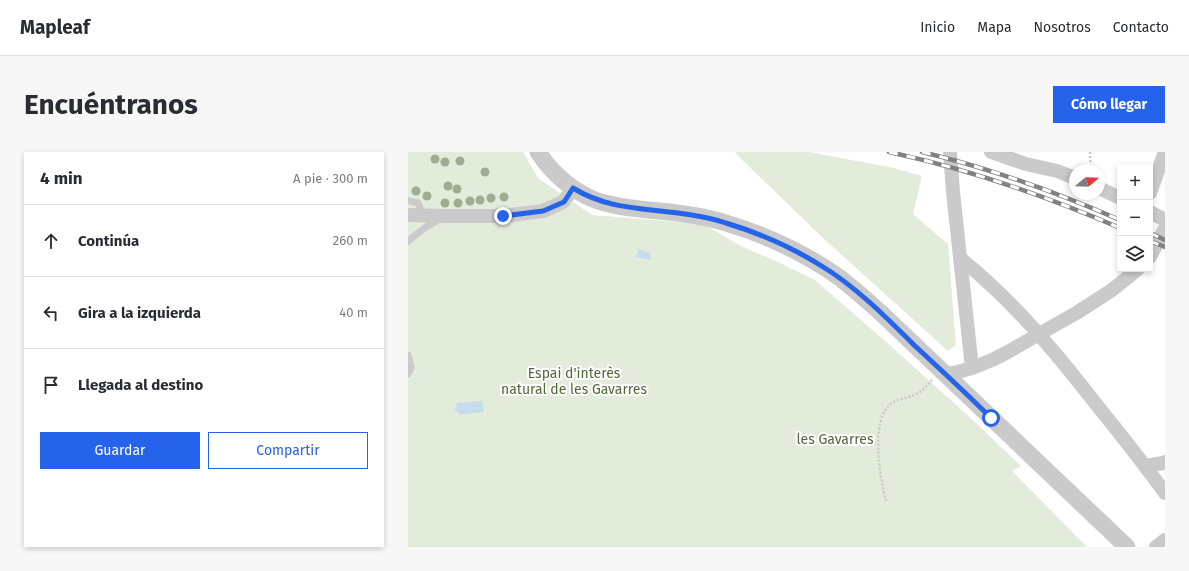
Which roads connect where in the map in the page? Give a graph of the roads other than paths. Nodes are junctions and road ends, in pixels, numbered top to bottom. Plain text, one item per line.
1 (538, 152) edge
2 (950, 152) edge
3 (1164, 152) edge
4 (996, 153) edge
5 (1069, 176) edge
6 (1153, 184) edge
7 (573, 188) junction
8 (1105, 191) edge
9 (1117, 197) edge
10 (408, 201) edge
11 (1153, 214) edge
12 (408, 215) edge
13 (425, 216) junction
14 (445, 216) junction
15 (1165, 220) edge
16 (1165, 228) edge
17 (408, 241) edge
18 (1153, 252) edge
19 (961, 259) junction
20 (1134, 272) edge
21 (1039, 335) junction
22 (408, 355) edge
23 (972, 368) junction
24 (408, 374) edge
25 (946, 375) junction
26 (1165, 462) edge
27 (1146, 466) junction
28 (1165, 493) edge
29 (1165, 540) edge
30 (1127, 547) edge
31 (1156, 547) edge

1 - 7 street
2 - 19 street
3 - 6 street
4 - 5 street
7 - 14 street
7 - 25 street
8 - 9 street
10 - 13 lane
11 - 15 street
12 - 13 street
13 - 14 street
14 - 17 lane
16 - 18 street
19 - 21 street
19 - 23 street
20 - 21 street
21 - 23 street
21 - 27 street
22 - 24 lane
23 - 25 street
25 - 30 street
26 - 27 street
27 - 28 street
29 - 31 street

